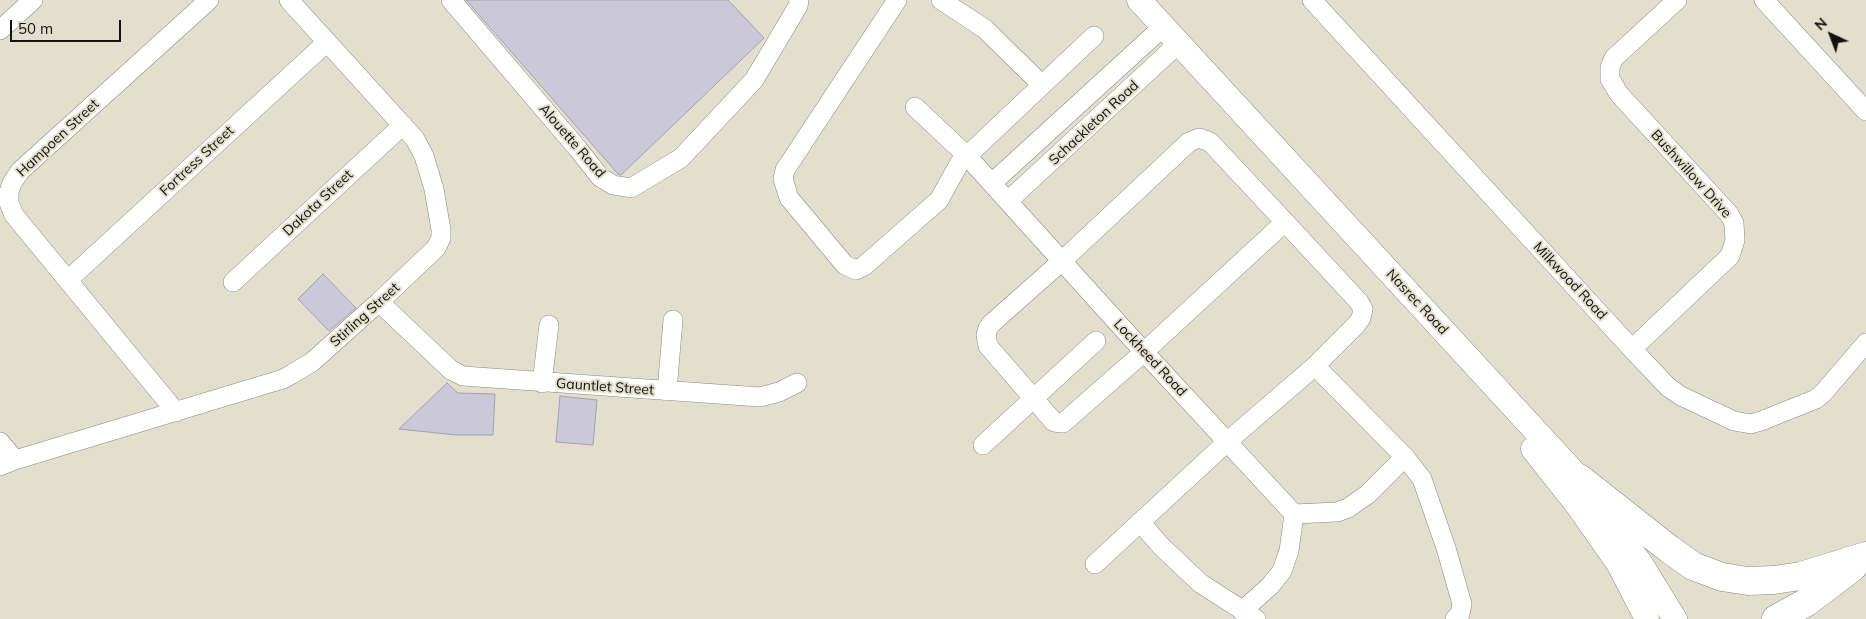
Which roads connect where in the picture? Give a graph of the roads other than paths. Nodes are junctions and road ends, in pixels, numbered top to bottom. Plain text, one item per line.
1 (33, 0) edge
2 (209, 0) edge
3 (289, 0) edge
4 (451, 0) edge
5 (799, 0) edge
6 (897, 0) edge
7 (941, 0) edge
8 (1122, 0) edge
9 (1139, 0) edge
10 (1312, 0) edge
11 (1677, 0) edge
12 (1764, 0) edge
13 (0, 30) edge
14 (1094, 36) dead end
15 (1167, 39) junction
16 (327, 42) junction
17 (1042, 85) junction
18 (914, 106) dead end
19 (1074, 108) junction
20 (1866, 111) edge
21 (403, 125) junction
22 (1090, 126) junction
23 (967, 156) junction
24 (992, 183) junction
25 (1008, 201) junction
26 (1285, 222) junction
27 (1062, 261) junction
28 (68, 280) junction
29 (233, 282) dead end
30 (379, 302) junction
31 (673, 320) dead end
32 (549, 325) dead end
33 (1096, 341) dead end
34 (1866, 342) edge
35 (1632, 348) junction
36 (1144, 352) junction
37 (1315, 366) junction
38 (542, 383) junction
39 (797, 383) dead end
40 (667, 391) junction
41 (1032, 398) junction
42 (176, 412) junction
43 (1228, 441) junction
44 (0, 442) edge
45 (982, 445) dead end
46 (1405, 457) junction
47 (7, 463) edge
48 (1579, 478) junction
49 (1294, 514) junction
50 (1140, 522) junction
51 (1866, 557) edge
52 (1096, 564) dead end
53 (1249, 615) edge
54 (1644, 615) edge
55 (1455, 619) edge
56 (1675, 619) edge
57 (1776, 619) edge

1 - 13 street
2 - 28 street, Hampoen Street
3 - 16 street, Stirling Street
4 - 5 street, Alouette Road
6 - 23 street
7 - 17 street
8 - 15 main road, Nasrec Road
9 - 15 main road, Nasrec Road
10 - 35 street, Milkwood Road
11 - 35 street, Bushwillow Drive
12 - 20 street
14 - 17 street
15 - 19 street, Schackleton Road
15 - 22 street, Schackleton Road
15 - 48 main road, Nasrec Road
15 - 54 main road, Nasrec Road
16 - 21 street, Stirling Street
16 - 28 street, Fortress Street
17 - 23 street
18 - 23 street, Lockheed Road
19 - 22 street
19 - 24 street, Schackleton Road
21 - 29 street, Dakota Street
21 - 30 street, Stirling Street
22 - 25 street, Schackleton Road
23 - 24 street, Lockheed Road
24 - 25 street, Lockheed Road
25 - 27 street, Lockheed Road
26 - 27 street
26 - 36 street
26 - 37 street
27 - 36 street, Lockheed Road
27 - 41 street
28 - 42 street, Hampoen Street
30 - 38 street, Gauntlet Street
30 - 42 street, Stirling Street
31 - 40 street, Gauntlet Street
32 - 38 street, Gauntlet Street
33 - 41 street
34 - 35 street, Milkwood Road
36 - 41 street
36 - 43 street, Lockheed Road
37 - 43 street
37 - 46 street
38 - 40 street, Gauntlet Street
39 - 40 street, Gauntlet Street
41 - 45 street
42 - 47 street, Stirling Street
43 - 49 street, Lockheed Road
43 - 50 street
44 - 47 street
46 - 49 street
46 - 55 street
48 - 51 highway
48 - 56 main road, Nasrec Road
49 - 53 street
50 - 52 street
50 - 53 street
51 - 57 highway

